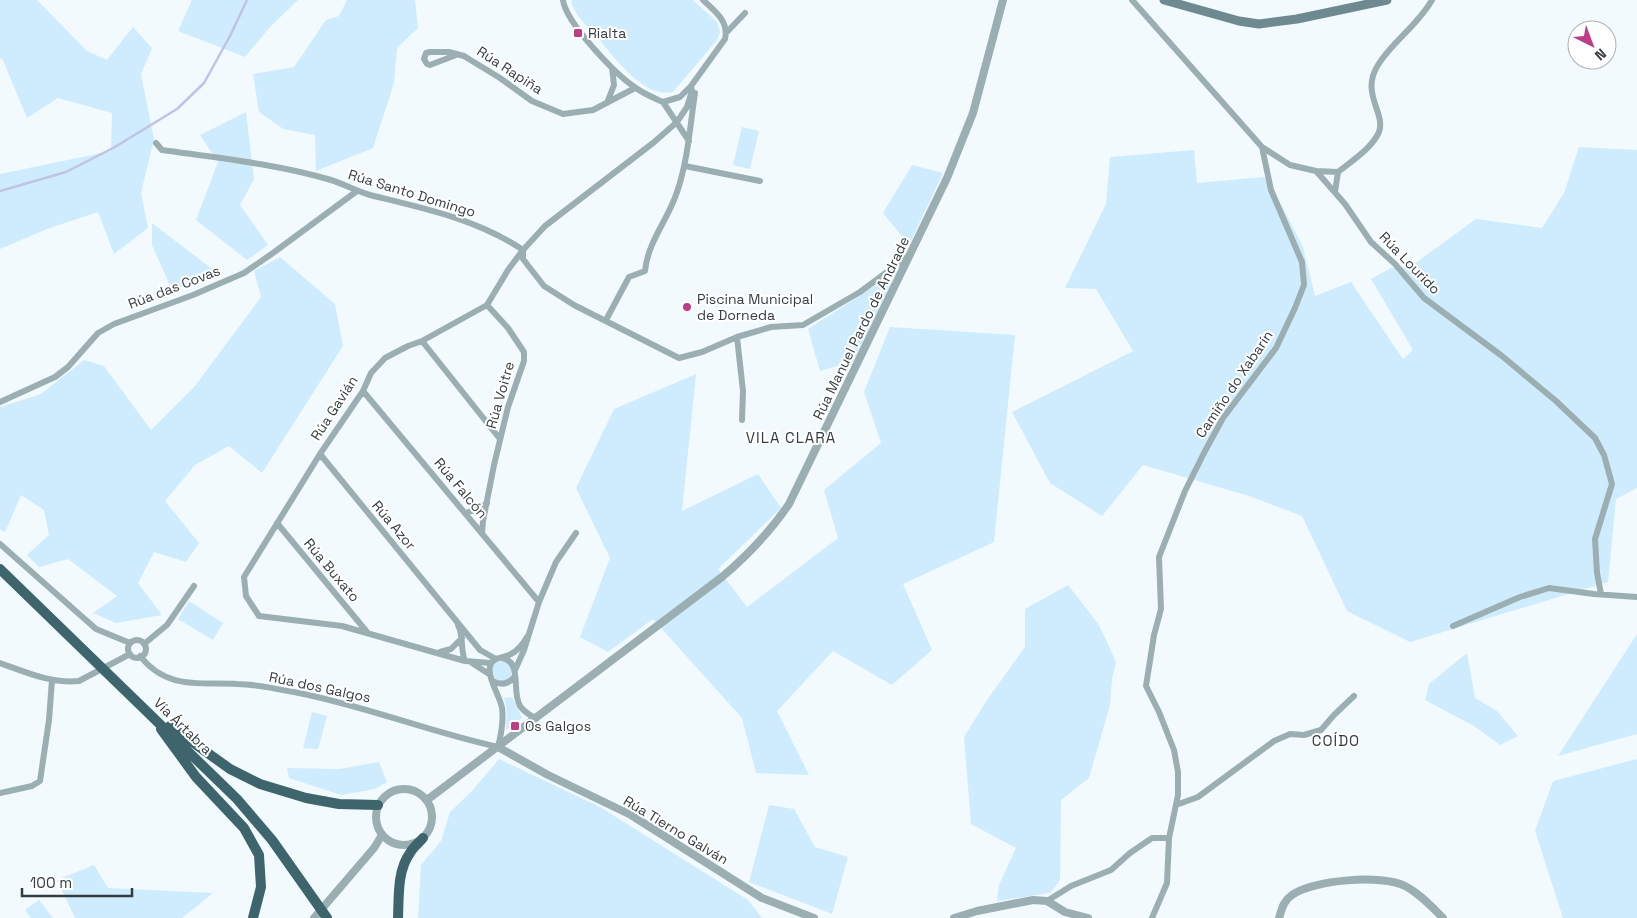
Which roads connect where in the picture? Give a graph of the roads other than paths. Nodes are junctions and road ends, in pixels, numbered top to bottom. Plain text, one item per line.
1 (563, 0) edge
2 (703, 0) edge
3 (1003, 0) edge
4 (1132, 0) edge
5 (1164, 0) edge
6 (1387, 0) edge
7 (1432, 0) edge
8 (745, 13) dead end
9 (727, 32) junction
10 (456, 55) junction
11 (612, 68) junction
12 (696, 79) junction
13 (691, 86) junction
14 (636, 88) junction
15 (663, 102) junction
16 (607, 103) junction
17 (676, 122) junction
18 (688, 141) junction
19 (156, 143) dead end
20 (1262, 147) junction
21 (685, 166) junction
22 (1316, 172) junction
23 (1338, 172) junction
24 (760, 181) dead end
25 (357, 192) junction
26 (1335, 192) junction
27 (523, 250) junction
28 (912, 253) junction
29 (487, 305) junction
30 (606, 320) junction
31 (737, 337) junction
32 (422, 341) junction
33 (363, 390) junction
34 (0, 402) edge
35 (742, 420) dead end
36 (500, 440) junction
37 (320, 454) junction
38 (487, 503) junction
39 (466, 513) junction
40 (277, 523) junction
41 (482, 533) junction
42 (576, 533) dead end
43 (0, 544) edge
44 (0, 569) edge
45 (194, 586) dead end
46 (1601, 594) junction
47 (1637, 597) edge
48 (539, 602) junction
49 (450, 611) junction
50 (1453, 626) dead end
51 (367, 632) junction
52 (527, 637) junction
53 (462, 638) junction
54 (130, 643) junction
55 (144, 644) junction
56 (439, 652) junction
57 (130, 654) junction
58 (140, 656) junction
59 (496, 660) junction
60 (468, 661) junction
61 (0, 663) edge
62 (515, 673) junction
63 (489, 674) junction
64 (52, 680) junction
65 (493, 681) junction
66 (1354, 696) dead end
67 (152, 715) junction
68 (536, 719) junction
69 (498, 747) junction
70 (0, 793) edge
71 (428, 800) junction
72 (1176, 804) junction
73 (378, 805) junction
74 (382, 835) junction
75 (424, 838) junction
76 (1169, 838) junction
77 (1047, 901) junction
78 (253, 918) edge
79 (314, 918) edge
80 (327, 918) edge
81 (398, 918) edge
82 (814, 918) edge
83 (954, 918) edge
84 (1088, 918) edge
85 (1152, 918) edge
86 (1279, 918) edge
87 (1443, 918) edge

1 - 11 street
2 - 9 street
3 - 28 street, Rúa Manuel Pardo de Andrade
4 - 20 street
5 - 6 main road
7 - 23 street
8 - 9 street
9 - 12 street
10 - 10 street, Rúa Rapiña
10 - 16 street, Rúa Rapiña
11 - 14 street
11 - 16 street
12 - 13 street
12 - 18 street
13 - 15 street
13 - 17 street
14 - 15 street
14 - 16 street, Rúa Rapiña
15 - 17 street
17 - 18 street
17 - 27 street
18 - 21 street
19 - 25 street, Rúa Santo Domingo
20 - 22 street
20 - 72 street, Camiño do Xabarín
21 - 24 street
21 - 30 street
22 - 23 street
22 - 26 street, Rúa Lourido
23 - 26 street
25 - 27 street, Rúa Santo Domingo
25 - 34 street, Rúa das Covas
26 - 46 street, Rúa Lourido
27 - 29 street
27 - 30 street
28 - 31 street
28 - 68 street, Rúa Manuel Pardo de Andrade
29 - 32 street, Rúa Gavián
29 - 36 street, Rúa Voitre
30 - 31 street
31 - 35 street
32 - 33 street, Rúa Gavián
32 - 36 street
33 - 37 street, Rúa Gavián
33 - 39 street, Rúa Falcón
36 - 38 street, Rúa Voitre
37 - 40 street, Rúa Gavián
37 - 49 street, Rúa Azor
38 - 39 street
38 - 41 street, Rúa Voitre
39 - 41 street, Rúa Falcón
40 - 51 street, Rúa Buxato
40 - 51 street, Rúa Gavián
41 - 48 street, Rúa Falcón
42 - 48 street
43 - 54 street
44 - 67 highway, Vía Ártabra
45 - 55 street
46 - 47 street
46 - 50 street
48 - 52 street
49 - 53 street, Rúa Azor
49 - 59 street, Rúa Azor
51 - 56 street, Rúa Gavián
52 - 59 street
52 - 62 street
53 - 56 street
53 - 60 street, Rúa Azor
54 - 55 street
54 - 57 street
55 - 58 street
56 - 60 street, Rúa Gavián
57 - 58 street
57 - 64 street
58 - 69 street, Rúa dos Galgos
59 - 60 street, Rúa Gavián
59 - 62 street
59 - 63 street
60 - 63 street, Rúa Gavián
61 - 64 street
62 - 65 street
62 - 68 street
63 - 65 street
64 - 70 street
65 - 69 street
66 - 72 street
67 - 73 highway
67 - 78 highway
67 - 80 highway, Vía Ártabra
68 - 69 street, Rúa Manuel Pardo de Andrade
69 - 71 street, Rúa Manuel Pardo de Andrade
69 - 82 street, Rúa Tierno Galván
71 - 73 street
71 - 75 street
72 - 76 street, Camiño do Xabarín
73 - 74 street
74 - 75 street
74 - 79 street
75 - 81 highway
76 - 77 street
76 - 85 street, Camiño do Xabarín
77 - 83 street
77 - 84 street
86 - 87 street

